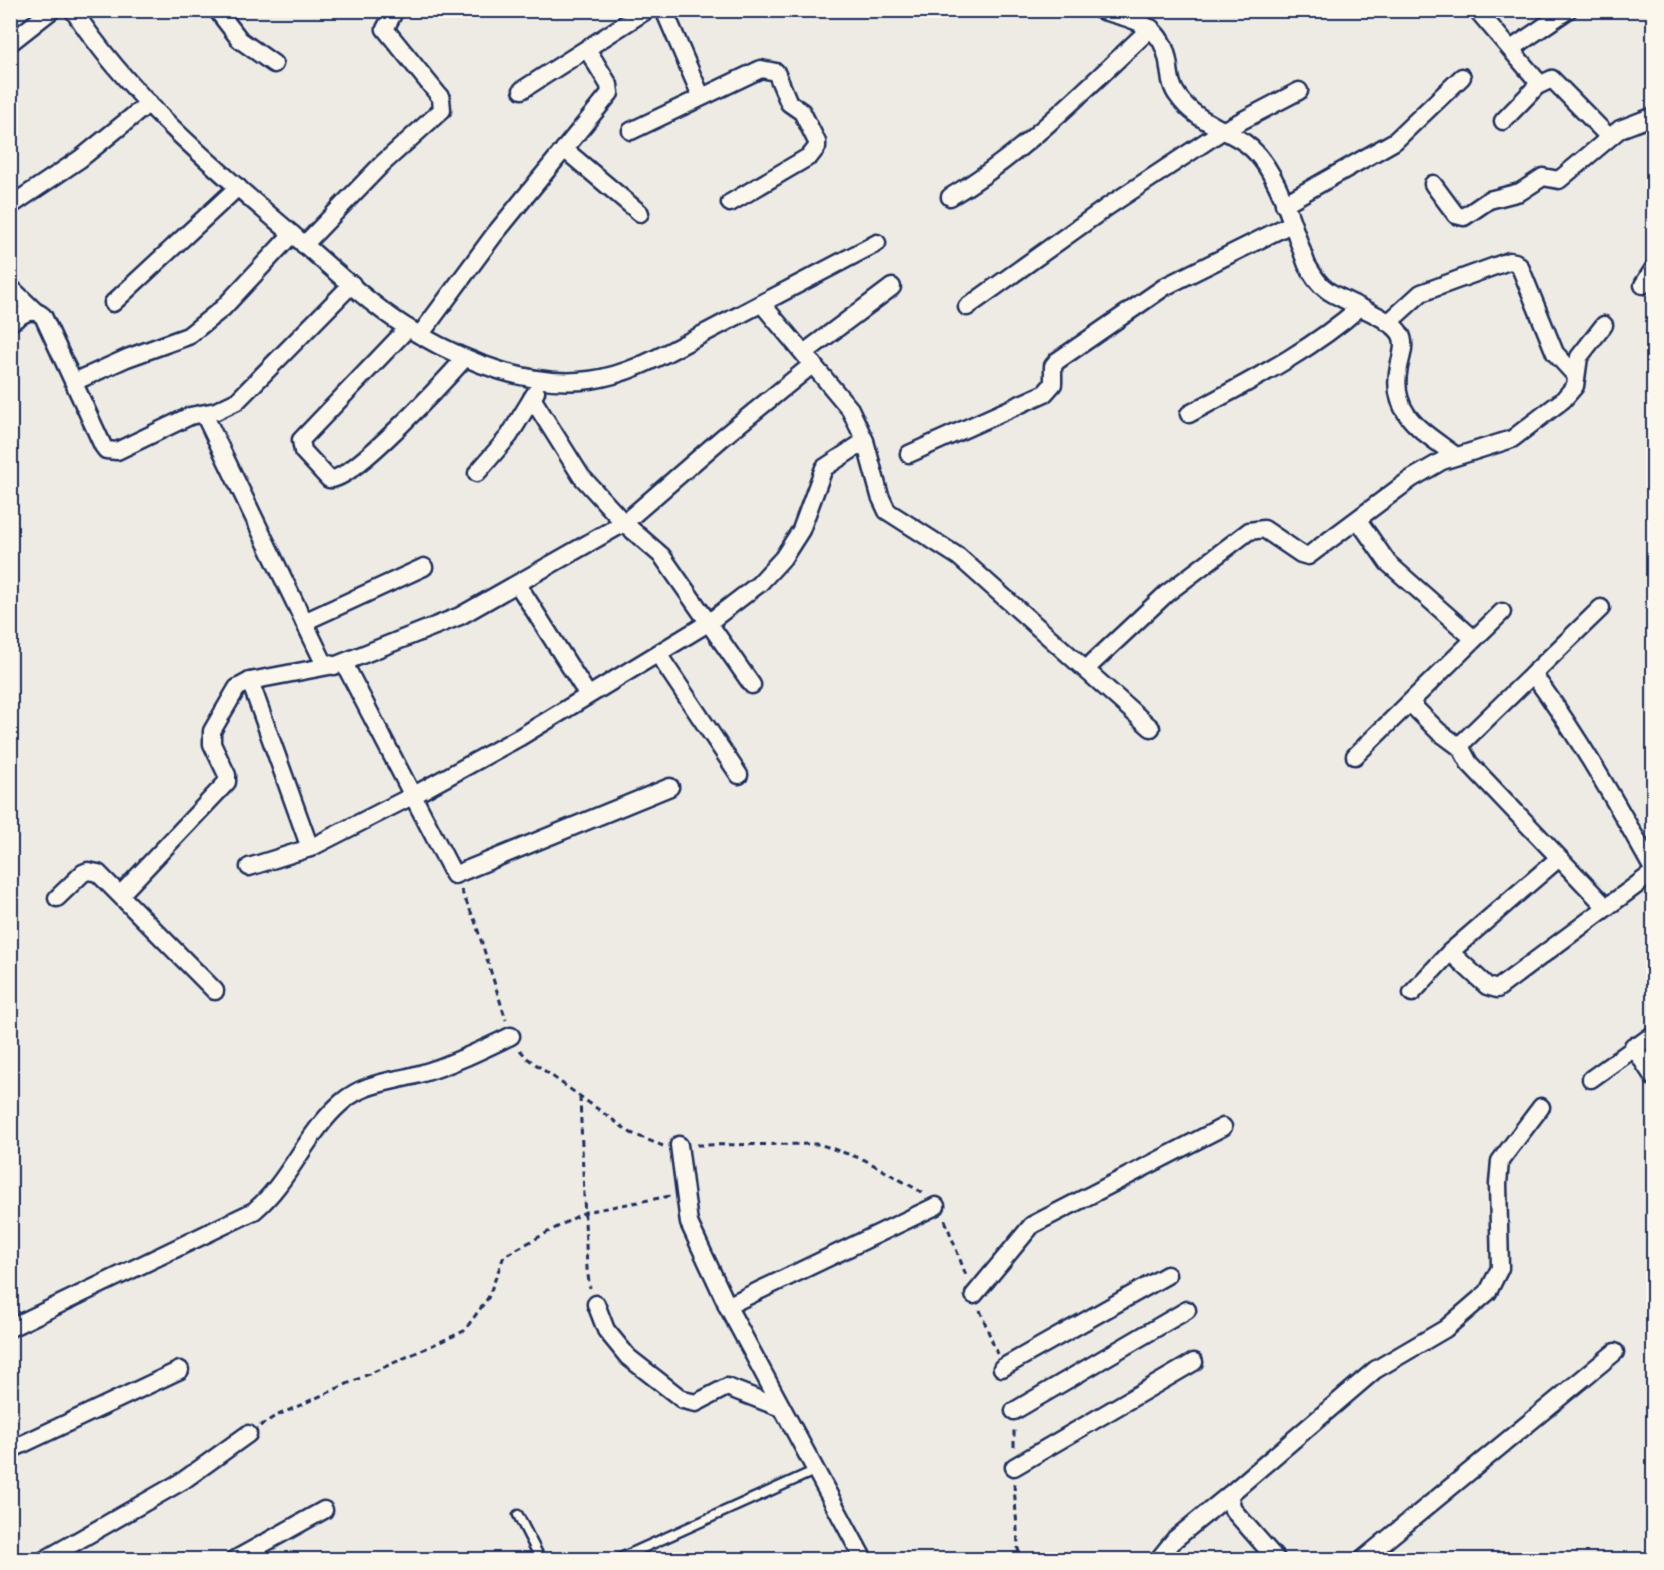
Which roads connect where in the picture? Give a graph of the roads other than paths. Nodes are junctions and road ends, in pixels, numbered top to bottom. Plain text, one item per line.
1 (52, 10) edge
2 (73, 10) edge
3 (217, 10) edge
4 (396, 10) edge
5 (647, 10) edge
6 (664, 10) edge
7 (1100, 10) edge
8 (1477, 10) edge
9 (1568, 10) edge
10 (1150, 28) junction
11 (10, 43) edge
12 (587, 49) junction
13 (1510, 49) junction
14 (274, 64) dead end
15 (1462, 77) dead end
16 (1540, 84) junction
17 (522, 90) dead end
18 (1299, 91) dead end
19 (701, 96) junction
20 (149, 104) junction
21 (1653, 116) edge
22 (1503, 121) dead end
23 (631, 131) dead end
24 (1222, 131) junction
25 (1609, 137) junction
26 (564, 149) junction
27 (1433, 184) dead end
28 (238, 188) junction
29 (950, 197) dead end
30 (730, 203) dead end
31 (1284, 204) junction
32 (10, 206) edge
33 (640, 213) dead end
34 (1291, 224) junction
35 (298, 239) junction
36 (877, 243) dead end
37 (1653, 268) edge
38 (352, 284) junction
39 (1643, 285) dead end
40 (10, 287) edge
41 (892, 287) dead end
42 (113, 303) dead end
43 (762, 304) junction
44 (967, 307) dead end
45 (1359, 308) junction
46 (35, 311) junction
47 (10, 323) edge
48 (1388, 323) junction
49 (1604, 325) dead end
50 (414, 332) junction
51 (465, 358) junction
52 (809, 358) junction
53 (1576, 376) junction
54 (543, 381) junction
55 (74, 382) junction
56 (532, 398) junction
57 (204, 414) junction
58 (1189, 414) dead end
59 (865, 441) junction
60 (909, 454) dead end
61 (1456, 456) junction
62 (477, 473) dead end
63 (1358, 520) junction
64 (624, 523) junction
65 (424, 567) dead end
66 (518, 585) junction
67 (1601, 608) dead end
68 (1503, 612) dead end
69 (304, 622) junction
70 (708, 623) junction
71 (1474, 639) junction
72 (658, 654) junction
73 (336, 664) junction
74 (1086, 669) junction
75 (1533, 674) junction
76 (250, 681) junction
77 (752, 686) dead end
78 (588, 695) junction
79 (1410, 703) junction
80 (1151, 728) dead end
81 (1461, 748) junction
82 (1355, 756) dead end
83 (740, 775) dead end
84 (670, 787) dead end
85 (414, 795) junction
86 (310, 848) junction
87 (1559, 858) junction
88 (249, 867) dead end
89 (1653, 871) edge
90 (121, 894) junction
91 (57, 898) dead end
92 (1606, 907) junction
93 (1450, 952) junction
94 (215, 991) dead end
95 (1412, 993) dead end
96 (1653, 1034) edge
97 (511, 1036) road end
98 (1634, 1046) junction
99 (1653, 1078) edge
100 (1591, 1079) dead end
101 (1541, 1107) dead end
102 (1223, 1127) dead end
103 (679, 1145) road end
104 (936, 1206) road end
105 (1167, 1275) dead end
106 (974, 1295) road end
107 (596, 1304) road end
108 (727, 1306) junction
109 (1187, 1310) dead end
110 (10, 1328) edge
111 (1616, 1352) dead end
112 (1194, 1362) dead end
113 (1002, 1368) road end
114 (180, 1370) dead end
115 (781, 1408) junction
116 (1014, 1411) road end
117 (248, 1434) road end
118 (10, 1450) edge
119 (1014, 1467) road end
120 (814, 1471) junction
121 (1229, 1495) junction
122 (324, 1510) dead end
123 (518, 1515) dead end
124 (44, 1560) edge
125 (234, 1560) edge
126 (541, 1560) edge
127 (616, 1560) edge
128 (864, 1560) edge
129 (1158, 1560) edge
130 (1277, 1560) edge
131 (1362, 1560) edge

1 - 11 street
2 - 20 street
3 - 14 street
4 - 35 street
5 - 12 street
6 - 19 street
7 - 10 street
8 - 13 street
9 - 13 street
10 - 24 street
10 - 29 street
12 - 17 street
12 - 26 street
13 - 16 street
15 - 31 street
16 - 22 street
16 - 25 street
18 - 24 street
19 - 23 street
19 - 30 street
20 - 28 street
20 - 32 street
21 - 25 street
24 - 31 street
24 - 44 street
25 - 27 street
26 - 33 street
26 - 50 street
28 - 35 street
28 - 42 street
31 - 34 street
34 - 45 street
34 - 60 street
35 - 38 street
35 - 55 street
36 - 43 street
37 - 39 street
38 - 50 street
38 - 57 street
40 - 46 street
41 - 52 street
43 - 52 street
43 - 54 street
45 - 48 street
45 - 58 street
46 - 47 street
46 - 55 street
48 - 53 street
48 - 61 street
49 - 53 street
50 - 51 street
50 - 51 street
51 - 54 street
52 - 59 street
52 - 64 street
53 - 61 street
54 - 56 street
55 - 57 street
56 - 62 street
56 - 64 street
57 - 69 street
59 - 70 street
59 - 74 street
61 - 63 street
63 - 71 street
63 - 74 street
64 - 66 street
64 - 70 street
65 - 69 street
66 - 73 street
66 - 78 street
67 - 75 street
68 - 71 street
69 - 73 street
70 - 72 street
70 - 77 street
71 - 79 street
72 - 78 street
72 - 83 street
73 - 76 street
73 - 85 street
74 - 80 street
75 - 81 street
75 - 89 street
76 - 86 street
76 - 90 street
78 - 85 street
79 - 81 street
79 - 82 street
81 - 87 street
84 - 85 street
85 - 86 street
86 - 88 street
87 - 92 street
87 - 93 street
89 - 92 street
90 - 91 street
90 - 94 street
92 - 93 street
93 - 95 street
96 - 98 street
97 - 110 street
98 - 99 street
98 - 100 street
101 - 121 street
102 - 106 street
103 - 108 street
104 - 108 street
105 - 113 street
107 - 115 street
108 - 115 street
109 - 116 street
111 - 131 street
112 - 119 street
114 - 118 street
115 - 120 street
117 - 124 street
120 - 127 lane
120 - 128 street
121 - 129 street
121 - 130 street
122 - 125 street
123 - 126 lane

